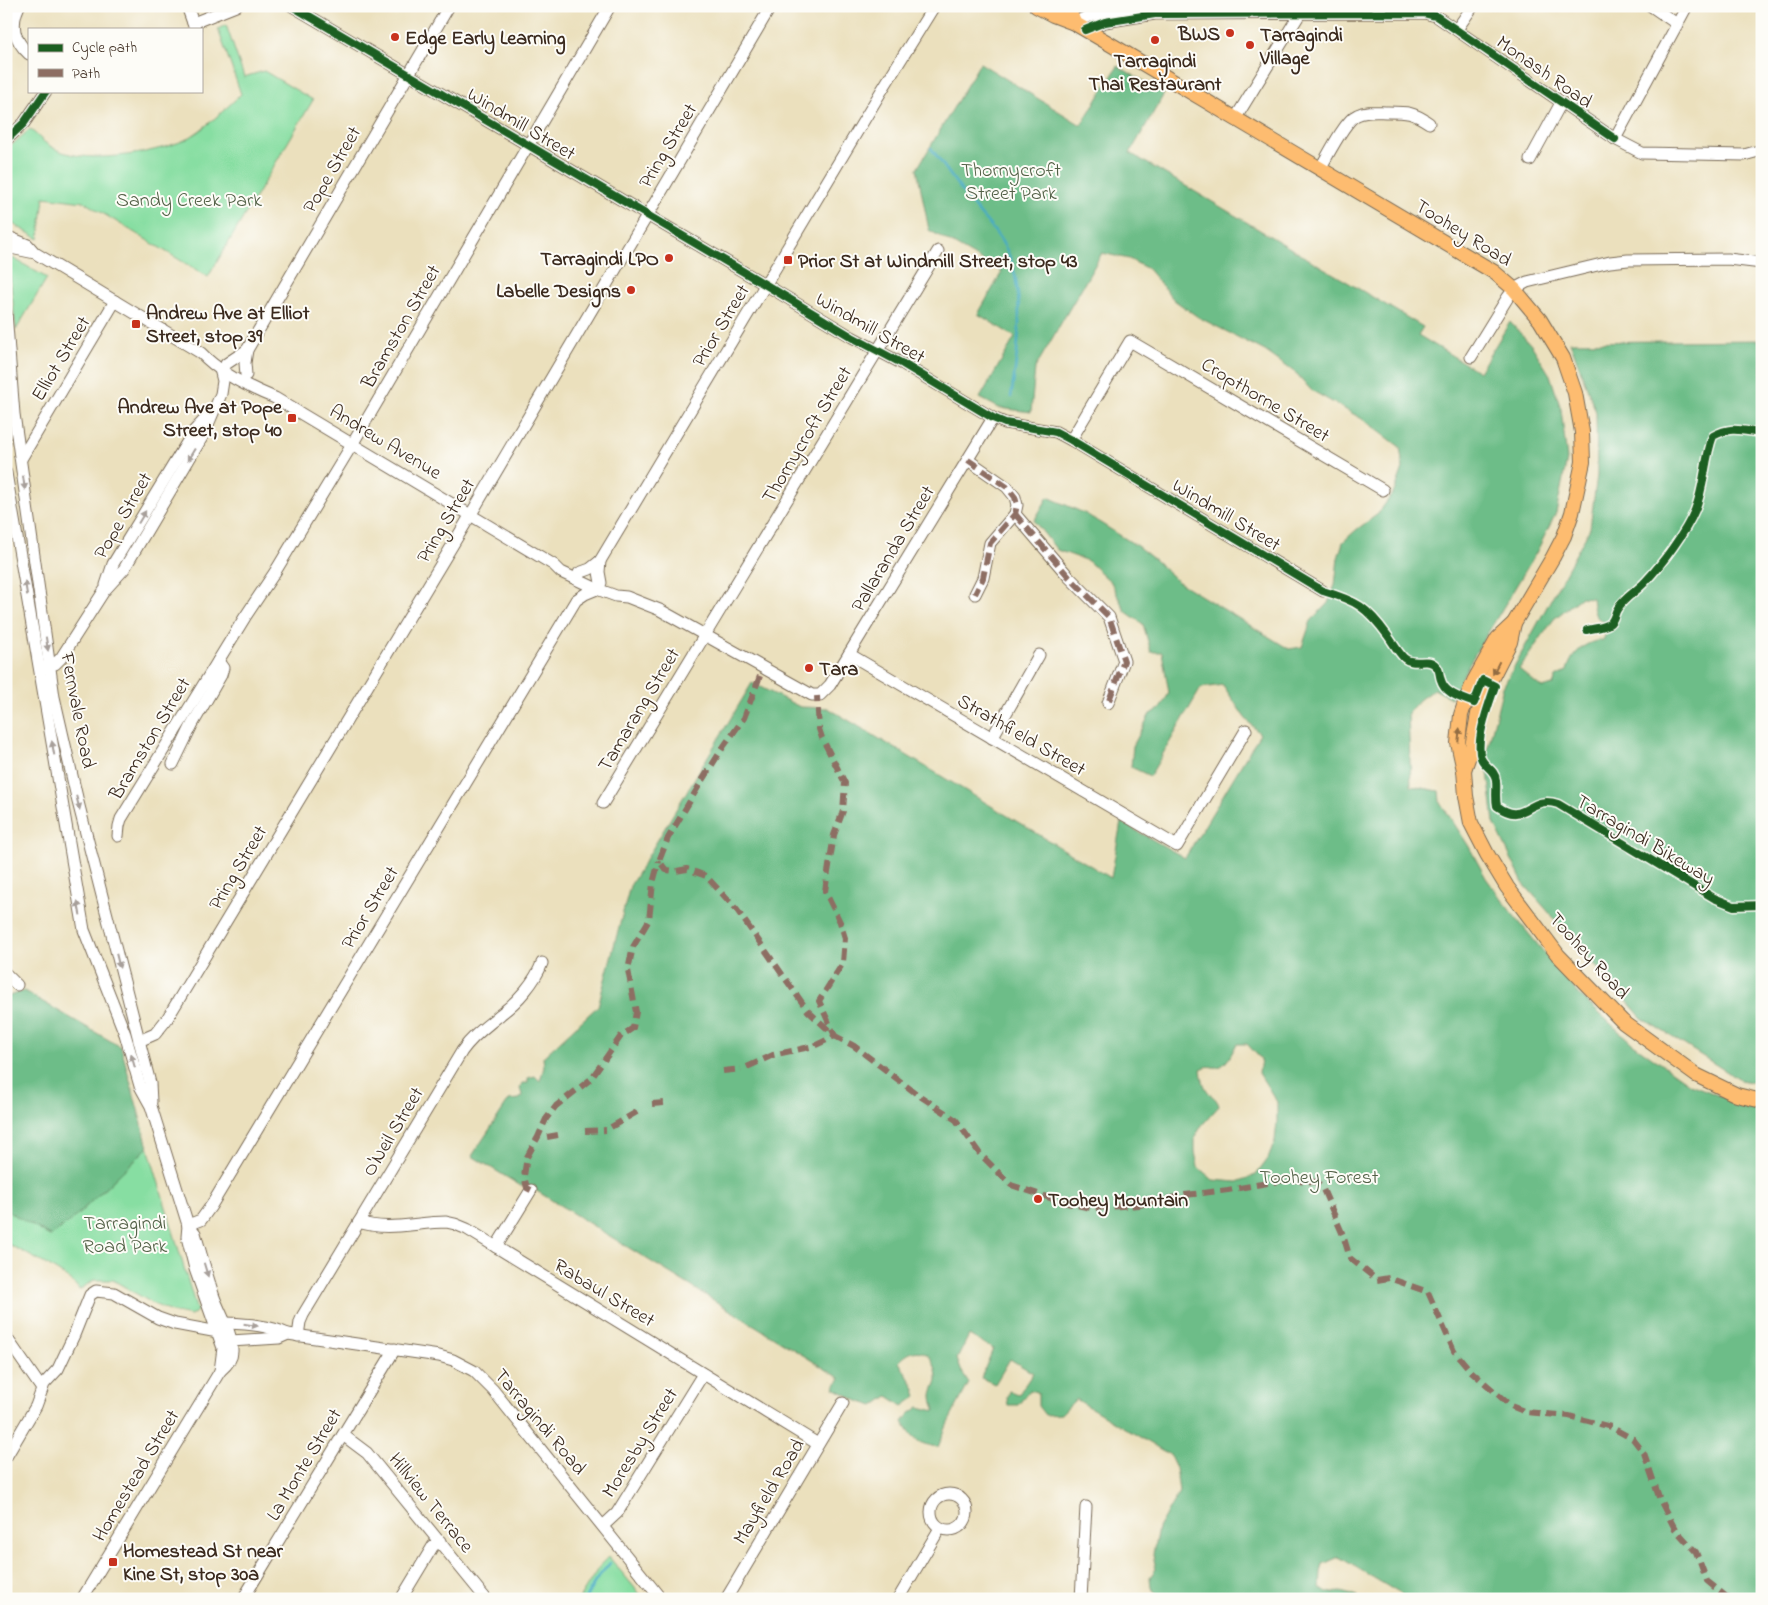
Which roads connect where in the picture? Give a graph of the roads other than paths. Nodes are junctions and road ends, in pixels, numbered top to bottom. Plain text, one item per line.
1 (19, 6) edge
2 (187, 6) edge
3 (236, 6) edge
4 (292, 6) edge
5 (449, 6) edge
6 (610, 6) edge
7 (771, 6) edge
8 (934, 6) edge
9 (1036, 6) edge
10 (1056, 6) edge
11 (1068, 6) edge
12 (1080, 6) edge
13 (1473, 6) edge
14 (1651, 6) edge
15 (1687, 6) edge
16 (1299, 15) junction
17 (1677, 24) junction
18 (1078, 25) junction
19 (194, 26) edge
20 (1457, 29) junction
21 (28, 53) edge
22 (408, 75) junction
23 (45, 92) edge
24 (1561, 103) junction
25 (1235, 119) junction
26 (1429, 123) dead end
27 (1615, 139) junction
28 (6, 140) edge
29 (527, 145) junction
30 (1762, 150) edge
31 (1530, 160) dead end
32 (1320, 169) junction
33 (646, 216) junction
34 (6, 236) edge
35 (6, 247) edge
36 (938, 251) dead end
37 (34, 253) junction
38 (1762, 263) edge
39 (766, 285) junction
40 (1514, 289) junction
41 (115, 301) junction
42 (6, 313) edge
43 (247, 350) junction
44 (878, 351) junction
45 (1471, 357) dead end
46 (223, 366) junction
47 (244, 378) junction
48 (221, 394) junction
49 (993, 418) junction
50 (1071, 440) junction
51 (353, 443) junction
52 (21, 460) junction
53 (968, 460) junction
54 (6, 473) edge
55 (1383, 490) dead end
56 (471, 514) junction
57 (1015, 514) junction
58 (600, 561) junction
59 (576, 576) junction
60 (599, 586) junction
61 (1323, 591) dead end
62 (975, 594) dead end
63 (576, 600) junction
64 (705, 636) junction
65 (849, 654) junction
66 (1039, 656) dead end
67 (218, 661) junction
68 (51, 666) junction
69 (38, 668) junction
70 (820, 695) joint
71 (1108, 704) dead end
72 (1246, 730) dead end
73 (992, 738) junction
74 (173, 764) dead end
75 (603, 803) dead end
76 (118, 836) dead end
77 (542, 963) dead end
78 (6, 974) edge
79 (17, 985) dead end
80 (139, 1041) junction
81 (1762, 1101) edge
82 (152, 1106) junction
83 (531, 1190) dead end
84 (359, 1222) junction
85 (188, 1225) junction
86 (496, 1248) junction
87 (222, 1327) junction
88 (293, 1335) junction
89 (6, 1337) edge
90 (231, 1341) junction
91 (396, 1349) junction
92 (220, 1371) junction
93 (703, 1374) junction
94 (42, 1389) junction
95 (843, 1403) dead end
96 (343, 1435) junction
97 (818, 1444) junction
98 (6, 1457) edge
99 (1086, 1506) dead end
100 (603, 1526) junction
101 (940, 1528) dead end
102 (440, 1540) junction
103 (82, 1599) edge
104 (243, 1599) edge
105 (401, 1599) edge
106 (486, 1599) edge
107 (661, 1599) edge
108 (726, 1599) edge
109 (898, 1599) edge
110 (1081, 1599) edge

1 - 21 street
2 - 19 street
3 - 19 street
4 - 22 street, Windmill Street
5 - 22 street, Pope Street
6 - 29 street, Bramston Street
7 - 33 street, Pring Street
8 - 39 street, Prior Street
9 - 18 main road, Toohey Road
10 - 18 main road, Toohey Road
11 - 18 main road
12 - 18 main road
13 - 20 street
14 - 17 street
15 - 17 street
16 - 18 street, Monash Road
16 - 20 street, Monash Road
16 - 25 street
17 - 27 street
18 - 25 main road, Toohey Road
20 - 24 street, Monash Road
22 - 29 street, Windmill Street
22 - 43 street, Pope Street
23 - 28 street
24 - 27 street, Monash Road
24 - 31 street
25 - 32 main road, Toohey Road
26 - 32 street
27 - 30 street, Monash Road
29 - 33 street, Windmill Street
29 - 51 street, Bramston Street
32 - 40 main road, Toohey Road
33 - 39 street, Windmill Street
33 - 56 street, Pring Street
34 - 37 street, Andrew Avenue
35 - 37 street, Andrew Avenue
36 - 44 street, Thornycroft Street
37 - 41 street, Andrew Avenue
38 - 40 street
39 - 44 street, Windmill Street
39 - 58 street, Prior Street
40 - 45 street
40 - 81 main road, Toohey Road
41 - 46 street, Andrew Avenue
41 - 52 street, Elliot Street
42 - 52 street, Fernvale Road
43 - 46 street, Pope Street
43 - 47 street, Pope Street
44 - 49 street, Windmill Street
44 - 64 street, Thornycroft Street
46 - 47 street, Andrew Avenue
46 - 48 street, Pope Street
47 - 48 street
47 - 51 street, Andrew Avenue
48 - 68 street, Pope Street
49 - 50 street, Windmill Street
49 - 53 street, Pallaranda Street
50 - 55 street, Cropthorne Street
50 - 61 street, Windmill Street
51 - 56 street, Andrew Avenue
51 - 67 street, Bramston Street
52 -> 68 street, Fernvale Road
53 - 57 street
53 - 65 street, Pallaranda Street
69 -> 54 street, Fernvale Road
56 - 59 street, Andrew Avenue
56 - 80 street, Pring Street
57 - 62 street
57 - 71 street
58 - 59 street, Prior Street
58 - 60 street
59 - 60 street, Andrew Avenue
59 - 63 street
60 - 63 street
60 - 64 street, Andrew Avenue
63 - 85 street, Prior Street
64 - 70 street, Andrew Avenue
64 - 75 street, Tamarang Street
65 - 70 street, Pallaranda Street
65 - 73 street, Strathfield Street
66 - 73 street
67 - 74 street, Bramston Street
67 - 76 street, Bramston Street
68 - 69 street
68 -> 80 street, Fernvale Road
82 -> 69 street, Fernvale Road
72 - 73 street, Strathfield Street
77 - 84 street, O'Neil Street
78 - 79 street
80 - 82 street, Fernvale Road
82 - 85 street, Fernvale Road
83 - 86 street
84 - 86 street, Rabaul Street
84 - 88 street, O'Neil Street
85 - 87 street, Fernvale Road
86 - 93 street, Rabaul Street
87 -> 88 street, Tarragindi Road
87 - 90 street
87 - 92 street, Homestead Street
87 - 94 street, Tarragindi Road
88 - 90 street, Tarragindi Road
88 - 91 street, Tarragindi Road
89 - 94 street
90 - 92 street, Homestead Street
91 - 96 street, La Monte Street
91 - 100 street, Tarragindi Road
92 - 103 street, Homestead Street
93 - 97 street, Rabaul Street
93 - 100 street, Moresby Street
94 - 98 street
95 - 97 street, Mayfield Road
96 - 102 street, Hillview Terrace
96 - 104 street, La Monte Street
97 - 108 street, Mayfield Road
99 - 110 street
100 - 107 street, Tarragindi Road
101 - 109 street
102 - 105 street
102 - 106 street, Hillview Terrace

